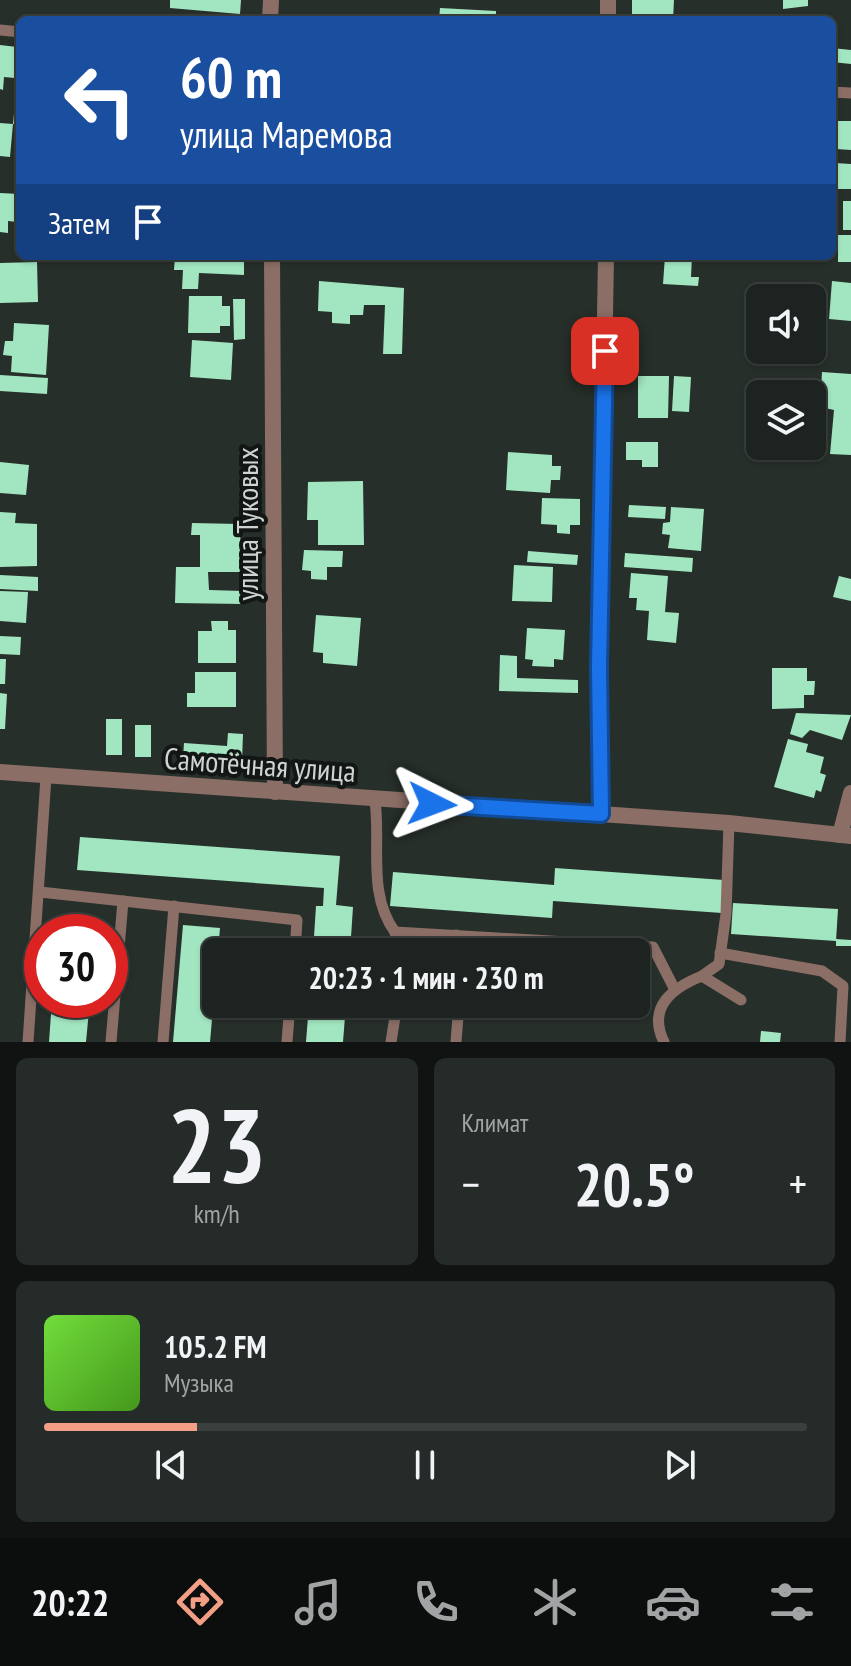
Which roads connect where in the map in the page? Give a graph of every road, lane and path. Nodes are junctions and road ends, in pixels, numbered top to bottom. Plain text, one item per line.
1 (272, 260) edge
2 (606, 260) edge
3 (0, 772) edge
4 (46, 777) junction
5 (275, 792) junction
6 (851, 793) edge
7 (375, 801) junction
8 (601, 814) junction
9 (729, 823) junction
10 (846, 835) edge
11 (40, 892) junction
12 (123, 901) junction
13 (174, 906) junction
14 (395, 932) junction
15 (456, 935) junction
16 (296, 938) edge
17 (396, 938) edge
18 (455, 938) edge
19 (720, 953) junction
20 (702, 976) junction
21 (674, 988) junction
22 (741, 1000) dead end
23 (289, 1018) edge
24 (395, 1018) edge
25 (458, 1018) edge
26 (28, 1042) edge
27 (111, 1042) edge
28 (163, 1042) edge
29 (287, 1042) edge
30 (391, 1042) edge
31 (456, 1042) edge
32 (664, 1042) edge
33 (840, 1042) edge

1 - 5 street, улица Туковых
2 - 8 street
3 - 4 street, Самотёчная улица
4 - 5 street, Самотёчная улица
4 - 11 lane
5 - 7 street, Самотёчная улица
6 - 10 street
7 - 8 street, Самотёчная улица
7 - 14 lane
8 - 9 street, Самотёчная улица
9 - 10 street, Самотёчная улица
9 - 19 lane
11 - 12 lane
11 - 26 lane
12 - 13 lane
12 - 27 lane
13 - 16 lane
13 - 28 lane
14 - 15 lane
14 - 17 lane
15 - 18 lane
15 - 21 lane
19 - 20 lane
19 - 33 lane
20 - 21 lane
20 - 22 lane
21 - 32 lane
23 - 29 lane
24 - 30 lane
25 - 31 lane

